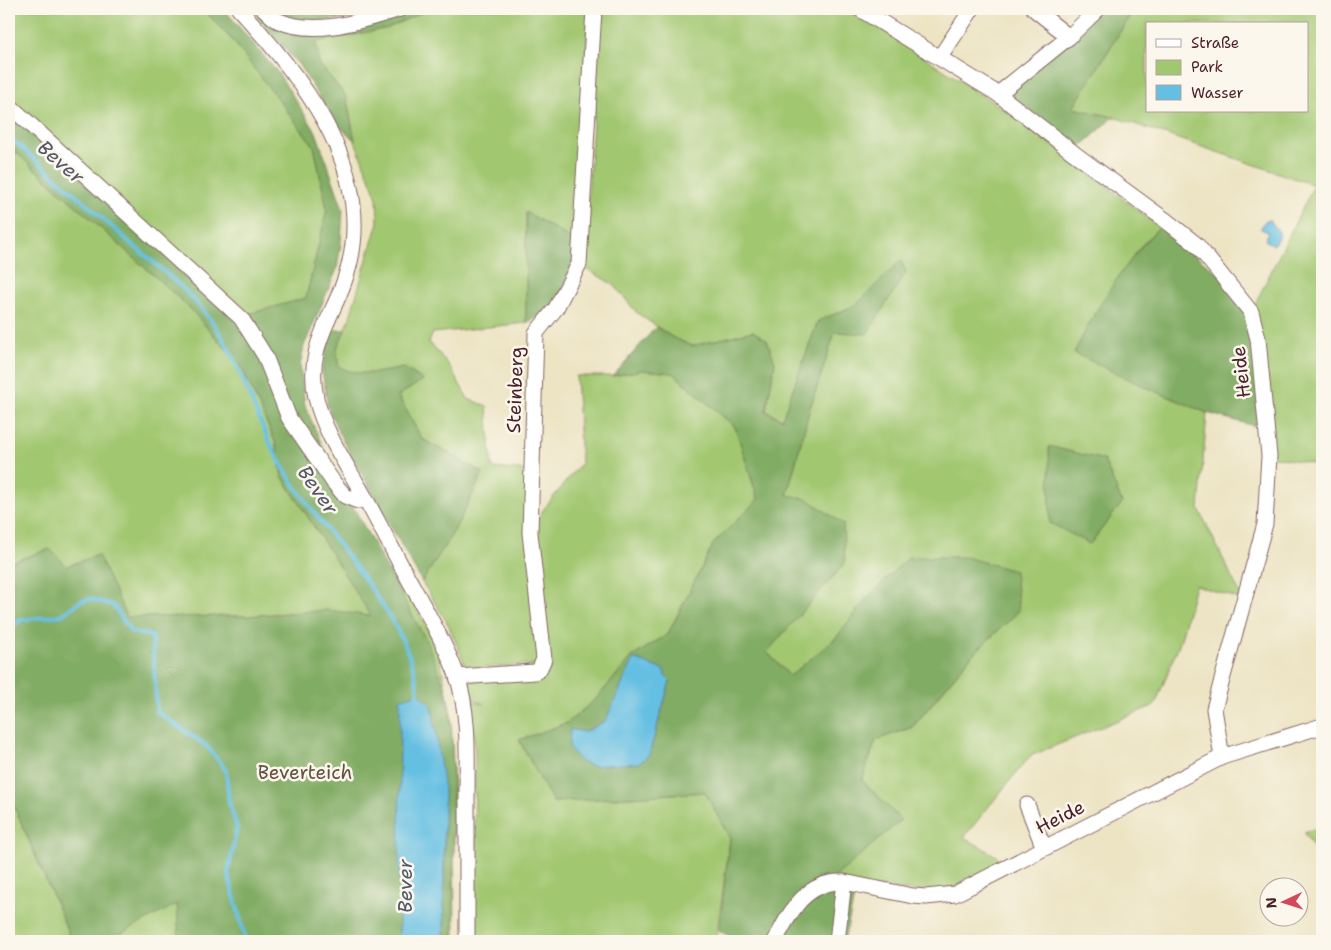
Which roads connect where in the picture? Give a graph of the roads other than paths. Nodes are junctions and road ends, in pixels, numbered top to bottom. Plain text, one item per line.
1 (239, 9) edge
2 (264, 9) edge
3 (400, 9) edge
4 (594, 9) edge
5 (860, 9) edge
6 (972, 9) edge
7 (1034, 9) edge
8 (1098, 9) edge
9 (1069, 37) junction
10 (940, 57) junction
11 (998, 94) junction
12 (9, 105) edge
13 (365, 498) junction
14 (457, 677) junction
15 (1322, 726) edge
16 (1222, 757) junction
17 (1027, 805) dead end
18 (1044, 848) junction
19 (844, 882) junction
20 (467, 941) edge
21 (775, 941) edge
22 (837, 941) edge

1 - 13 street
2 - 3 street
4 - 14 street, Steinberg
5 - 10 street, Heide
6 - 10 street
7 - 9 street
8 - 9 street
9 - 11 street
10 - 11 street, Heide
11 - 16 street, Heide
12 - 13 street
13 - 14 street
14 - 20 street
15 - 16 street, Heide
16 - 18 street, Heide
17 - 18 street
18 - 19 street, Heide
19 - 21 street, Heide
19 - 22 street

